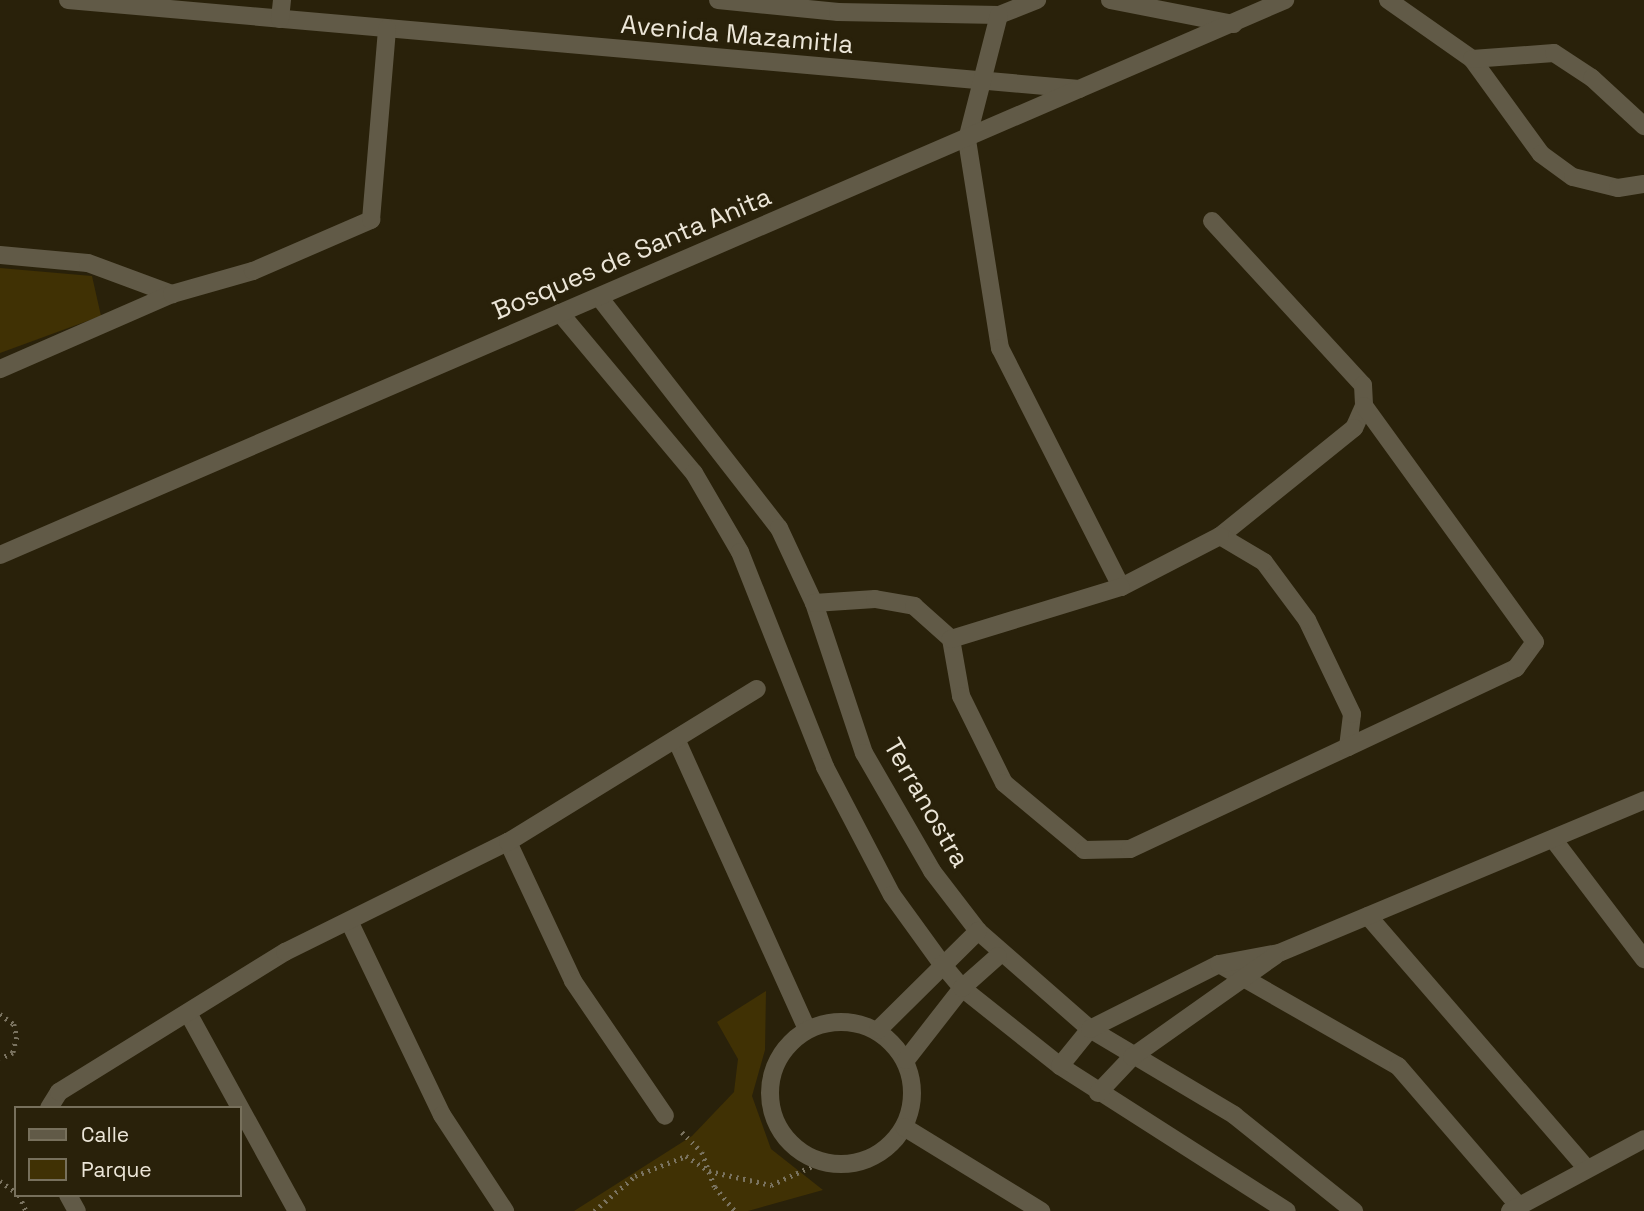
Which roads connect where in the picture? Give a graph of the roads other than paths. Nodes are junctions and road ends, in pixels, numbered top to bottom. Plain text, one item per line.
1 (68, 0) edge
2 (282, 0) edge
3 (718, 0) edge
4 (1037, 0) edge
5 (1110, 0) edge
6 (1285, 0) edge
7 (1388, 0) edge
8 (764, 2) edge
9 (839, 6) edge
10 (999, 15) junction
11 (280, 19) junction
12 (1234, 24) junction
13 (387, 29) junction
14 (1472, 59) junction
15 (982, 84) junction
16 (1083, 89) junction
17 (1644, 127) edge
18 (967, 140) junction
19 (1644, 184) edge
20 (1212, 221) dead end
21 (0, 255) edge
22 (172, 294) junction
23 (599, 297) junction
24 (560, 313) junction
25 (0, 369) edge
26 (1364, 406) junction
27 (1220, 536) junction
28 (0, 555) edge
29 (1121, 587) junction
30 (814, 603) junction
31 (951, 639) junction
32 (757, 689) dead end
33 (676, 739) junction
34 (1348, 747) junction
35 (1644, 800) edge
36 (1553, 839) junction
37 (508, 842) junction
38 (1368, 916) junction
39 (349, 922) junction
40 (978, 931) junction
41 (1279, 953) junction
42 (998, 956) junction
43 (1644, 959) edge
44 (942, 964) junction
45 (1219, 964) junction
46 (1243, 980) junction
47 (961, 988) junction
48 (188, 1013) junction
49 (807, 1029) junction
50 (1090, 1029) junction
51 (878, 1030) junction
52 (1132, 1057) junction
53 (906, 1060) junction
54 (1060, 1066) junction
55 (1098, 1093) junction
56 (50, 1106) edge
57 (239, 1106) edge
58 (242, 1111) edge
59 (666, 1116) road end
60 (904, 1127) junction
61 (1644, 1139) edge
62 (1586, 1168) junction
63 (1514, 1208) edge
64 (297, 1211) edge
65 (505, 1211) edge
66 (1041, 1211) edge
67 (1287, 1211) edge
68 (1354, 1211) edge

1 - 11 street, Avenida Mazamitla
2 - 11 street
3 - 8 street, Avenida Mazamitla
4 - 10 street
5 - 12 street
6 - 12 street, Bosques de Santa Anita
7 - 14 street
8 - 9 street, Avenida Mazamitla
9 - 10 street, Avenida Mazamitla
10 - 15 street
11 - 13 street, Avenida Mazamitla
12 - 16 street, Bosques de Santa Anita
13 - 15 street, Avenida Mazamitla
13 - 22 street
14 - 17 street
14 - 19 street
15 - 16 street, Avenida Mazamitla
15 - 18 street
16 - 18 street, Bosques de Santa Anita
18 - 23 street, Bosques de Santa Anita
18 - 29 street
20 - 26 street
21 - 22 street
22 - 25 street
23 - 24 street, Bosques de Santa Anita
23 - 30 street, Terranostra
24 - 28 street, Bosques de Santa Anita
24 - 44 street
26 - 27 street
26 - 34 street
27 - 29 street
27 - 34 street
29 - 31 street
30 - 31 street
30 - 40 street, Terranostra
31 - 34 street
32 - 33 street
33 - 37 street
33 - 49 street
35 - 36 street
36 - 38 street
36 - 43 street
37 - 39 street
37 - 59 street
38 - 41 street
38 - 62 street
39 - 48 street
39 - 65 street
40 - 42 street, Terranostra
40 - 44 street
41 - 45 street
41 - 46 street
42 - 47 street
42 - 50 street, Terranostra
44 - 47 street
44 - 51 street
45 - 46 street
45 - 50 street
46 - 52 street
46 - 63 street
47 - 53 street
47 - 54 street
48 - 56 street
48 - 57 street
49 - 51 street
49 - 60 street
50 - 52 street, Terranostra
50 - 54 street
51 - 53 street
52 - 55 street
52 - 68 street, Terranostra
53 - 60 street
54 - 55 street
55 - 67 street
58 - 64 street
60 - 66 street
61 - 62 street
62 - 63 street

